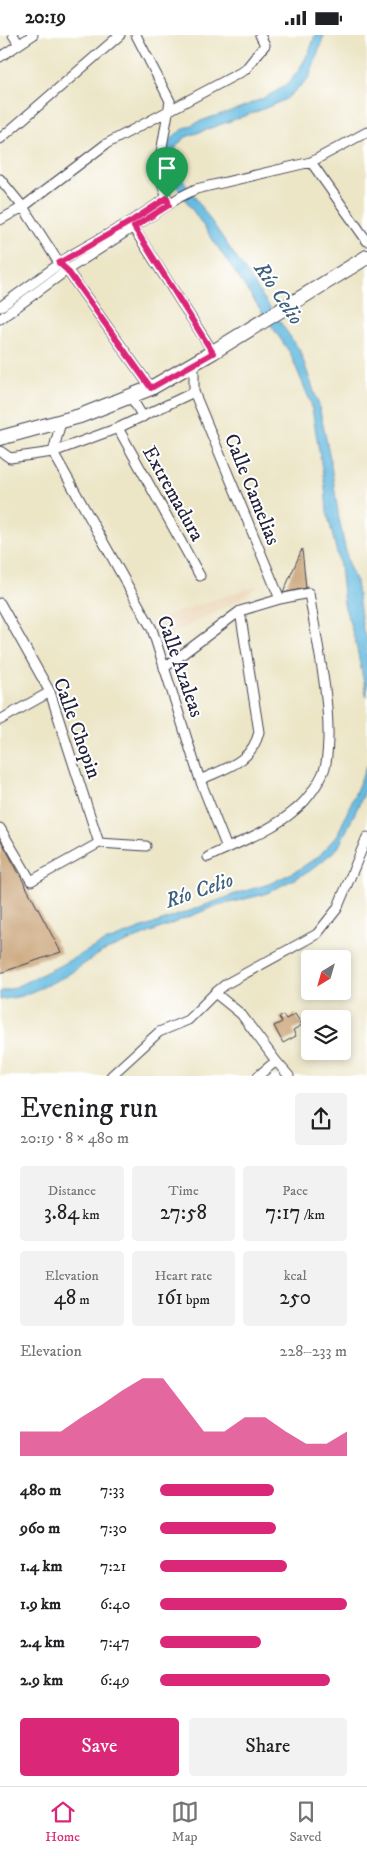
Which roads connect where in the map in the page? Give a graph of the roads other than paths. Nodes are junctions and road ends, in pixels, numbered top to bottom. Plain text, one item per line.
1 (13, 35) edge
2 (32, 35) edge
3 (120, 35) edge
4 (136, 35) edge
5 (260, 35) edge
6 (19, 44) junction
7 (0, 57) edge
8 (169, 110) junction
9 (367, 133) edge
10 (0, 139) edge
11 (311, 162) junction
12 (0, 179) edge
13 (168, 201) junction
14 (23, 207) junction
15 (0, 221) edge
16 (132, 225) junction
17 (367, 241) edge
18 (367, 257) edge
19 (59, 263) junction
20 (67, 270) junction
21 (0, 307) edge
22 (0, 319) edge
23 (213, 353) junction
24 (194, 364) junction
25 (151, 388) junction
26 (194, 392) junction
27 (131, 397) junction
28 (143, 417) junction
29 (61, 422) junction
30 (118, 428) junction
31 (0, 437) edge
32 (0, 451) edge
33 (53, 452) junction
34 (200, 576) dead end
35 (280, 599) junction
36 (0, 603) edge
37 (240, 611) junction
38 (164, 668) junction
39 (50, 692) junction
40 (0, 720) edge
41 (200, 780) junction
42 (0, 828) edge
43 (367, 837) edge
44 (99, 843) junction
45 (146, 846) dead end
46 (227, 848) junction
47 (208, 857) dead end
48 (215, 993) junction
49 (276, 1061) junction
50 (111, 1076) edge
51 (258, 1076) edge
52 (289, 1076) edge

1 - 6 street
2 - 6 street
3 - 10 street
4 - 8 street
5 - 8 street
6 - 7 street
8 - 13 street
8 - 14 street
9 - 11 street
11 - 13 street
11 - 17 street
12 - 14 street
13 - 16 street
14 - 15 street
14 - 19 street
16 - 19 street
16 - 20 street
16 - 23 street
18 - 23 main road
19 - 20 street
19 - 21 street
20 - 22 street
20 - 25 street
23 - 24 main road
24 - 25 main road
24 - 26 street
25 - 27 main road
26 - 28 street
26 - 35 street, Calle Camelias
27 - 28 street
27 - 29 main road
28 - 30 street
29 - 31 main road
29 - 33 street
30 - 33 street
30 - 34 street, Extremadura
32 - 33 street
33 - 38 street, Calle Azaleas
35 - 37 street
35 - 46 street
36 - 39 street, Calle Chopin
37 - 38 street
37 - 41 street
38 - 41 street, Calle Azaleas
39 - 40 street
39 - 44 street, Calle Chopin
41 - 46 street, Calle Azaleas
42 - 44 street
43 - 48 street
44 - 45 street
46 - 47 street
48 - 49 street
48 - 50 street
49 - 51 street
49 - 52 street

